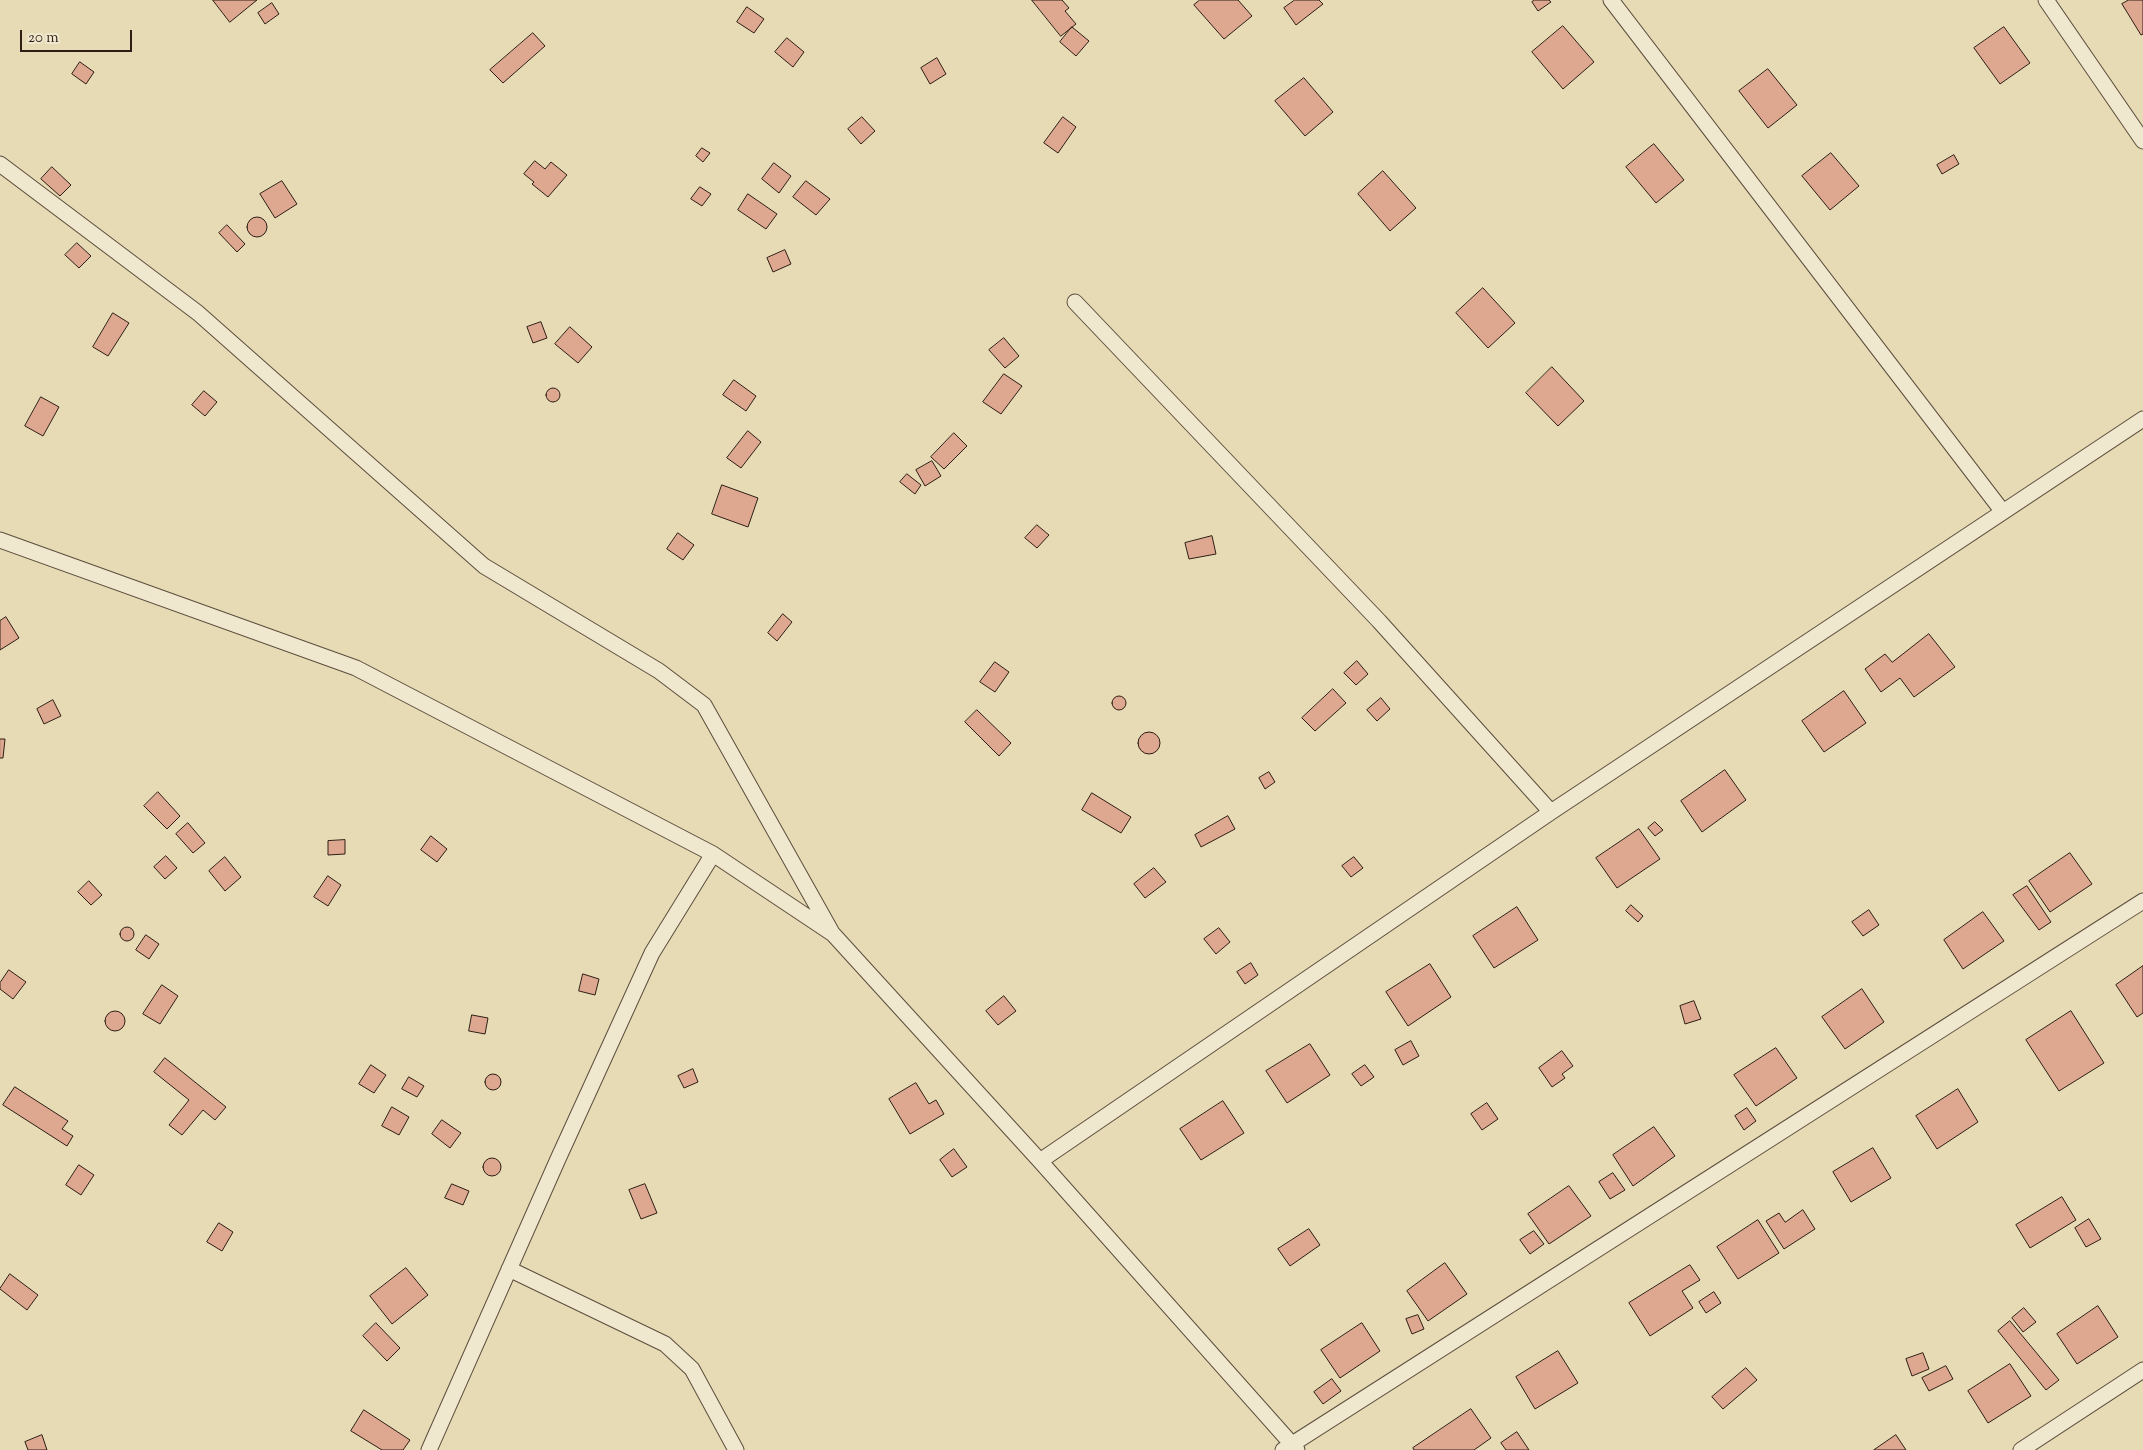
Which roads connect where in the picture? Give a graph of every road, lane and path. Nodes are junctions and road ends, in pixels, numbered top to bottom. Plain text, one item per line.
1 (1611, 0) edge
2 (2046, 0) edge
3 (2143, 141) edge
4 (0, 164) edge
5 (1075, 302) dead end
6 (2143, 420) edge
7 (2003, 512) junction
8 (0, 540) edge
9 (1551, 812) junction
10 (713, 854) junction
11 (2143, 901) edge
12 (833, 934) junction
13 (1040, 1161) junction
14 (509, 1269) junction
15 (2143, 1370) edge
16 (1291, 1448) edge
17 (429, 1450) edge
18 (736, 1450) edge
19 (2021, 1450) edge

1 - 7 lane
2 - 3 lane
4 - 12 lane
5 - 9 lane
6 - 7 lane
7 - 9 lane
8 - 10 lane
9 - 13 lane
10 - 12 lane
10 - 14 lane
11 - 16 lane
12 - 13 lane
13 - 16 lane
14 - 17 lane
14 - 18 lane
15 - 19 lane

